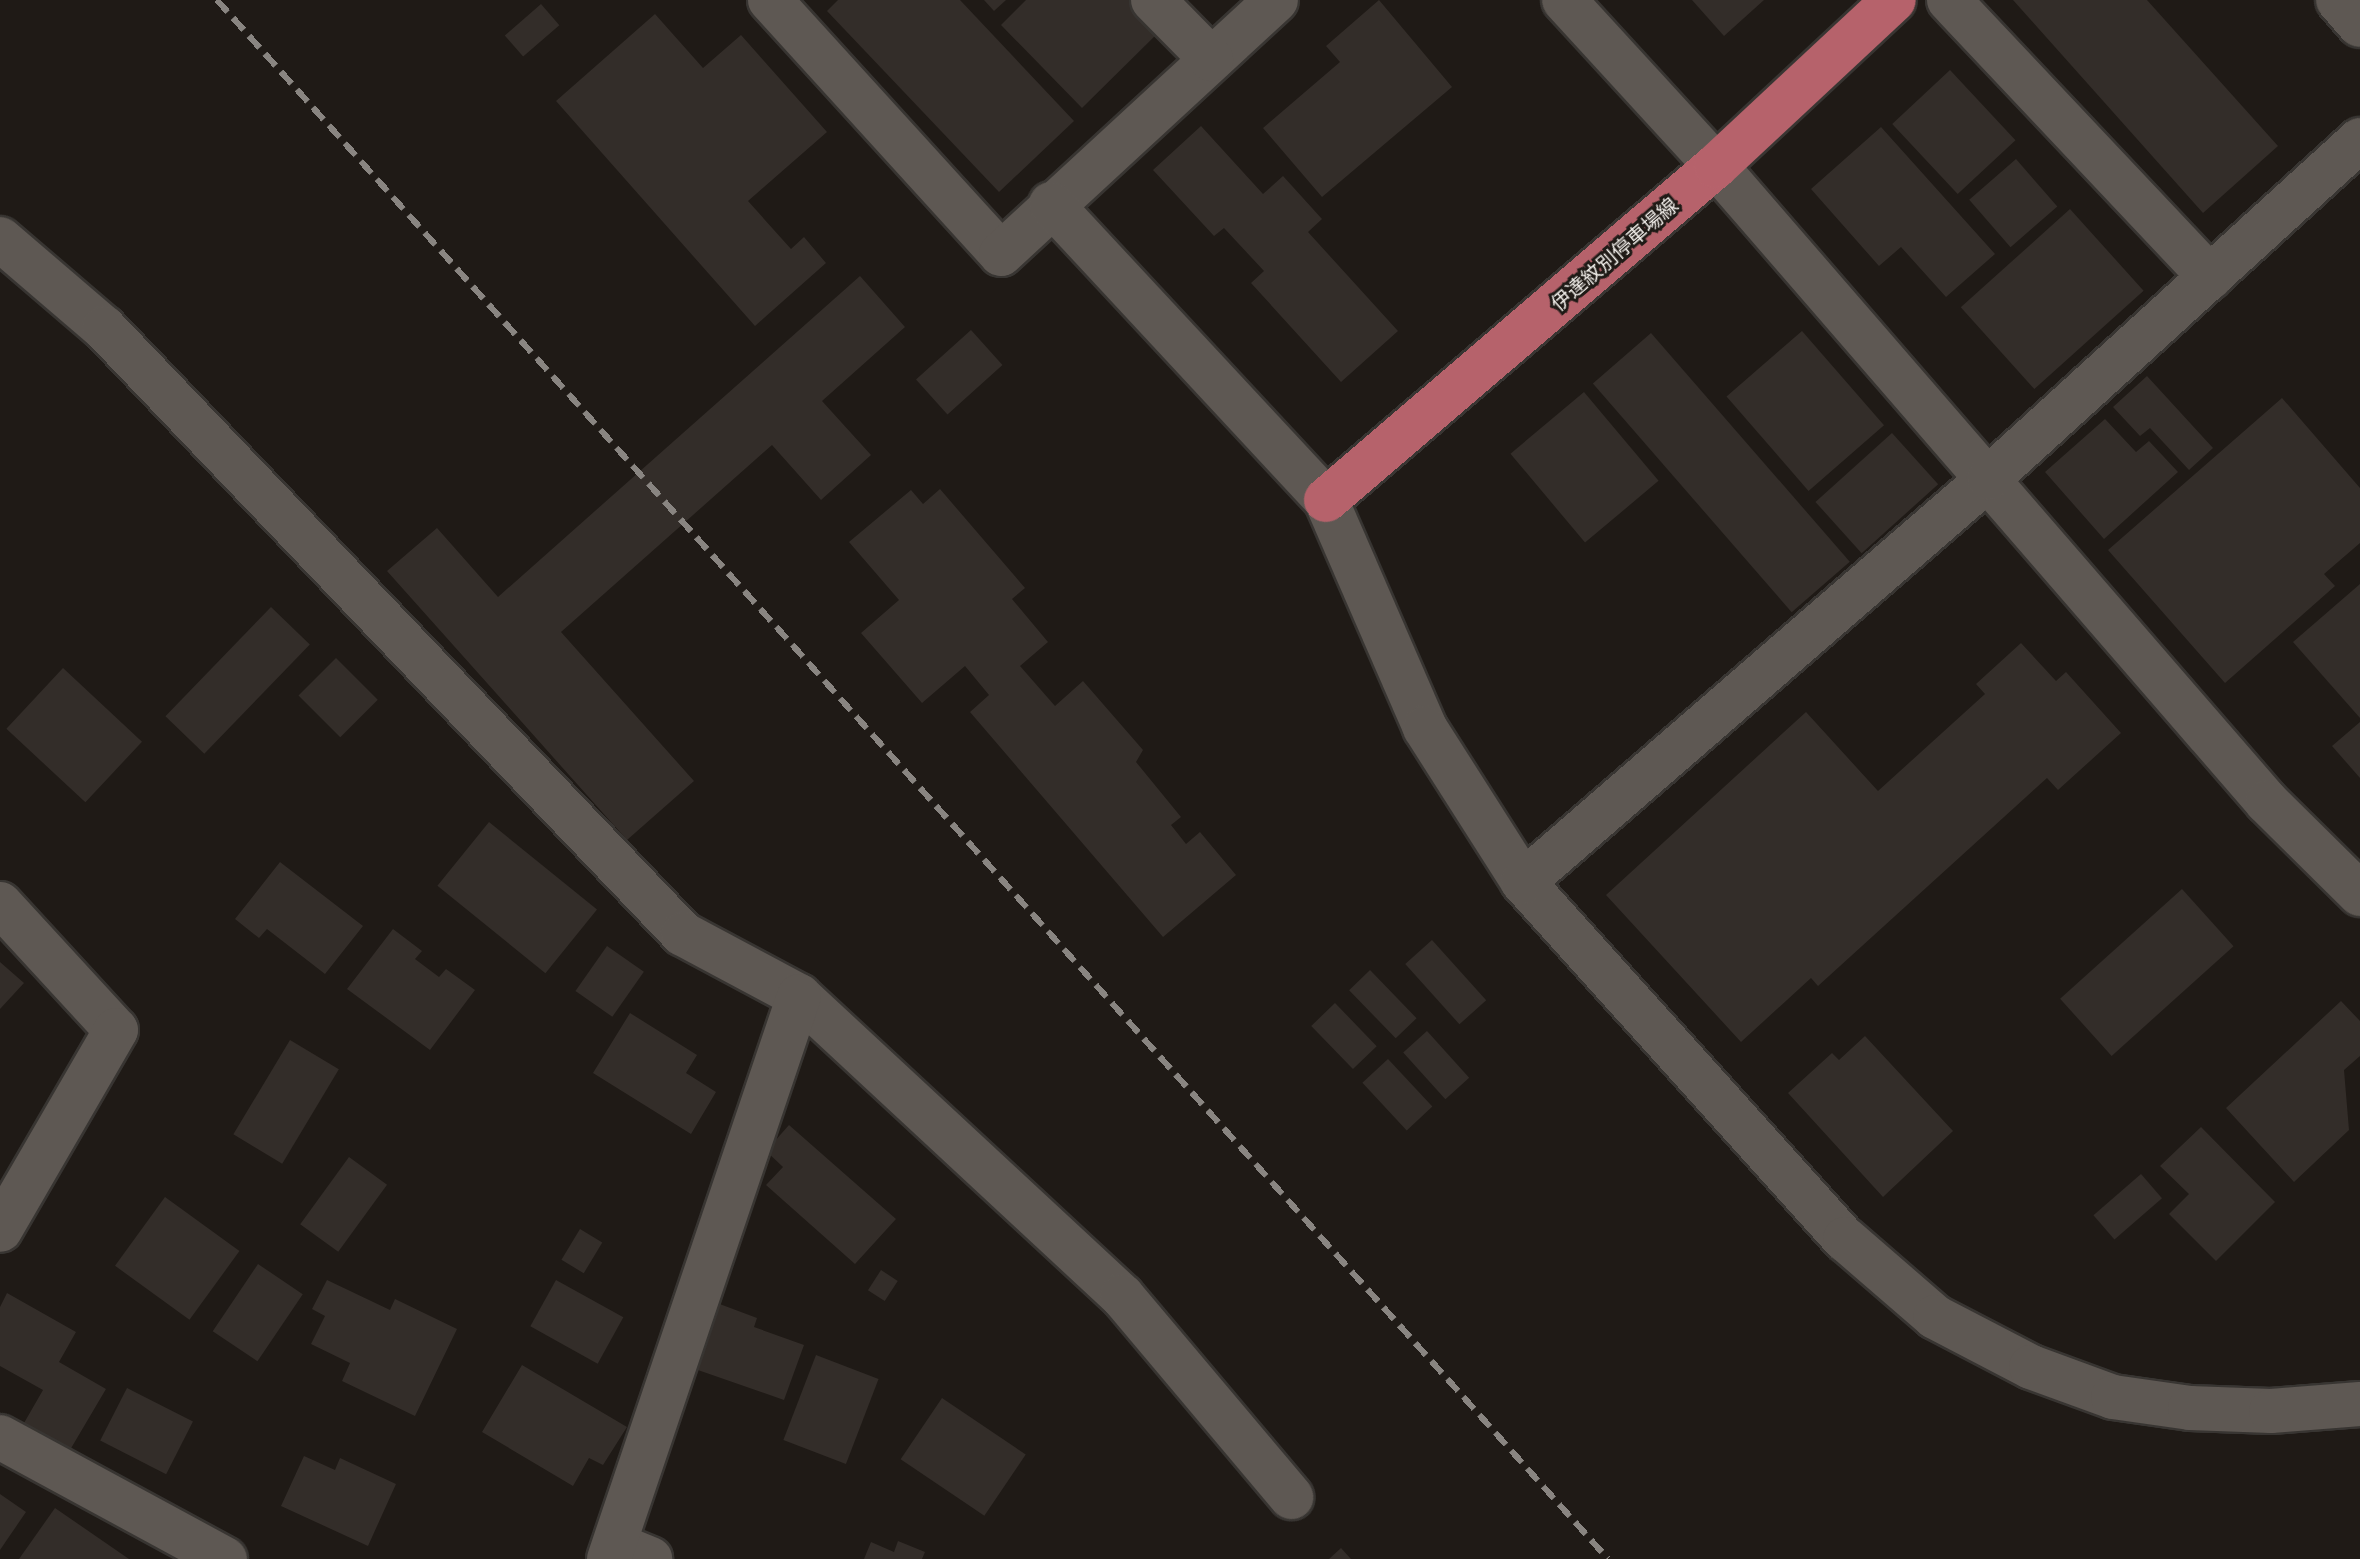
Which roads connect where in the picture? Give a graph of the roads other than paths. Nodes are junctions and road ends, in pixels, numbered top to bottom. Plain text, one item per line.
1 (770, 0) edge
2 (1153, 0) edge
3 (1276, 0) edge
4 (1564, 0) edge
5 (1894, 0) edge
6 (1949, 0) edge
7 (2338, 0) edge
8 (2360, 25) edge
9 (1211, 59) junction
10 (2360, 140) edge
11 (1716, 166) junction
12 (1051, 204) junction
13 (0, 239) edge
14 (2210, 277) junction
15 (1989, 478) junction
16 (1326, 500) junction
17 (1523, 882) junction
18 (2360, 894) edge
19 (0, 904) edge
20 (799, 996) junction
21 (0, 1230) edge
22 (2360, 1404) edge
23 (0, 1437) edge
24 (1291, 1497) dead end
25 (625, 1554) edge
26 (225, 1559) edge

1 - 12 street
2 - 9 street
3 - 9 street
4 - 11 street
5 - 11 main road, 伊達紋別停車場線
6 - 14 street
7 - 8 street
9 - 12 street
10 - 14 street
11 - 15 street
11 - 16 main road, 伊達紋別停車場線
12 - 16 street
13 - 20 street
14 - 15 street
15 - 17 street
15 - 18 street
16 - 17 street
17 - 22 street
19 - 21 street
20 - 24 street
20 - 25 street
23 - 26 street

